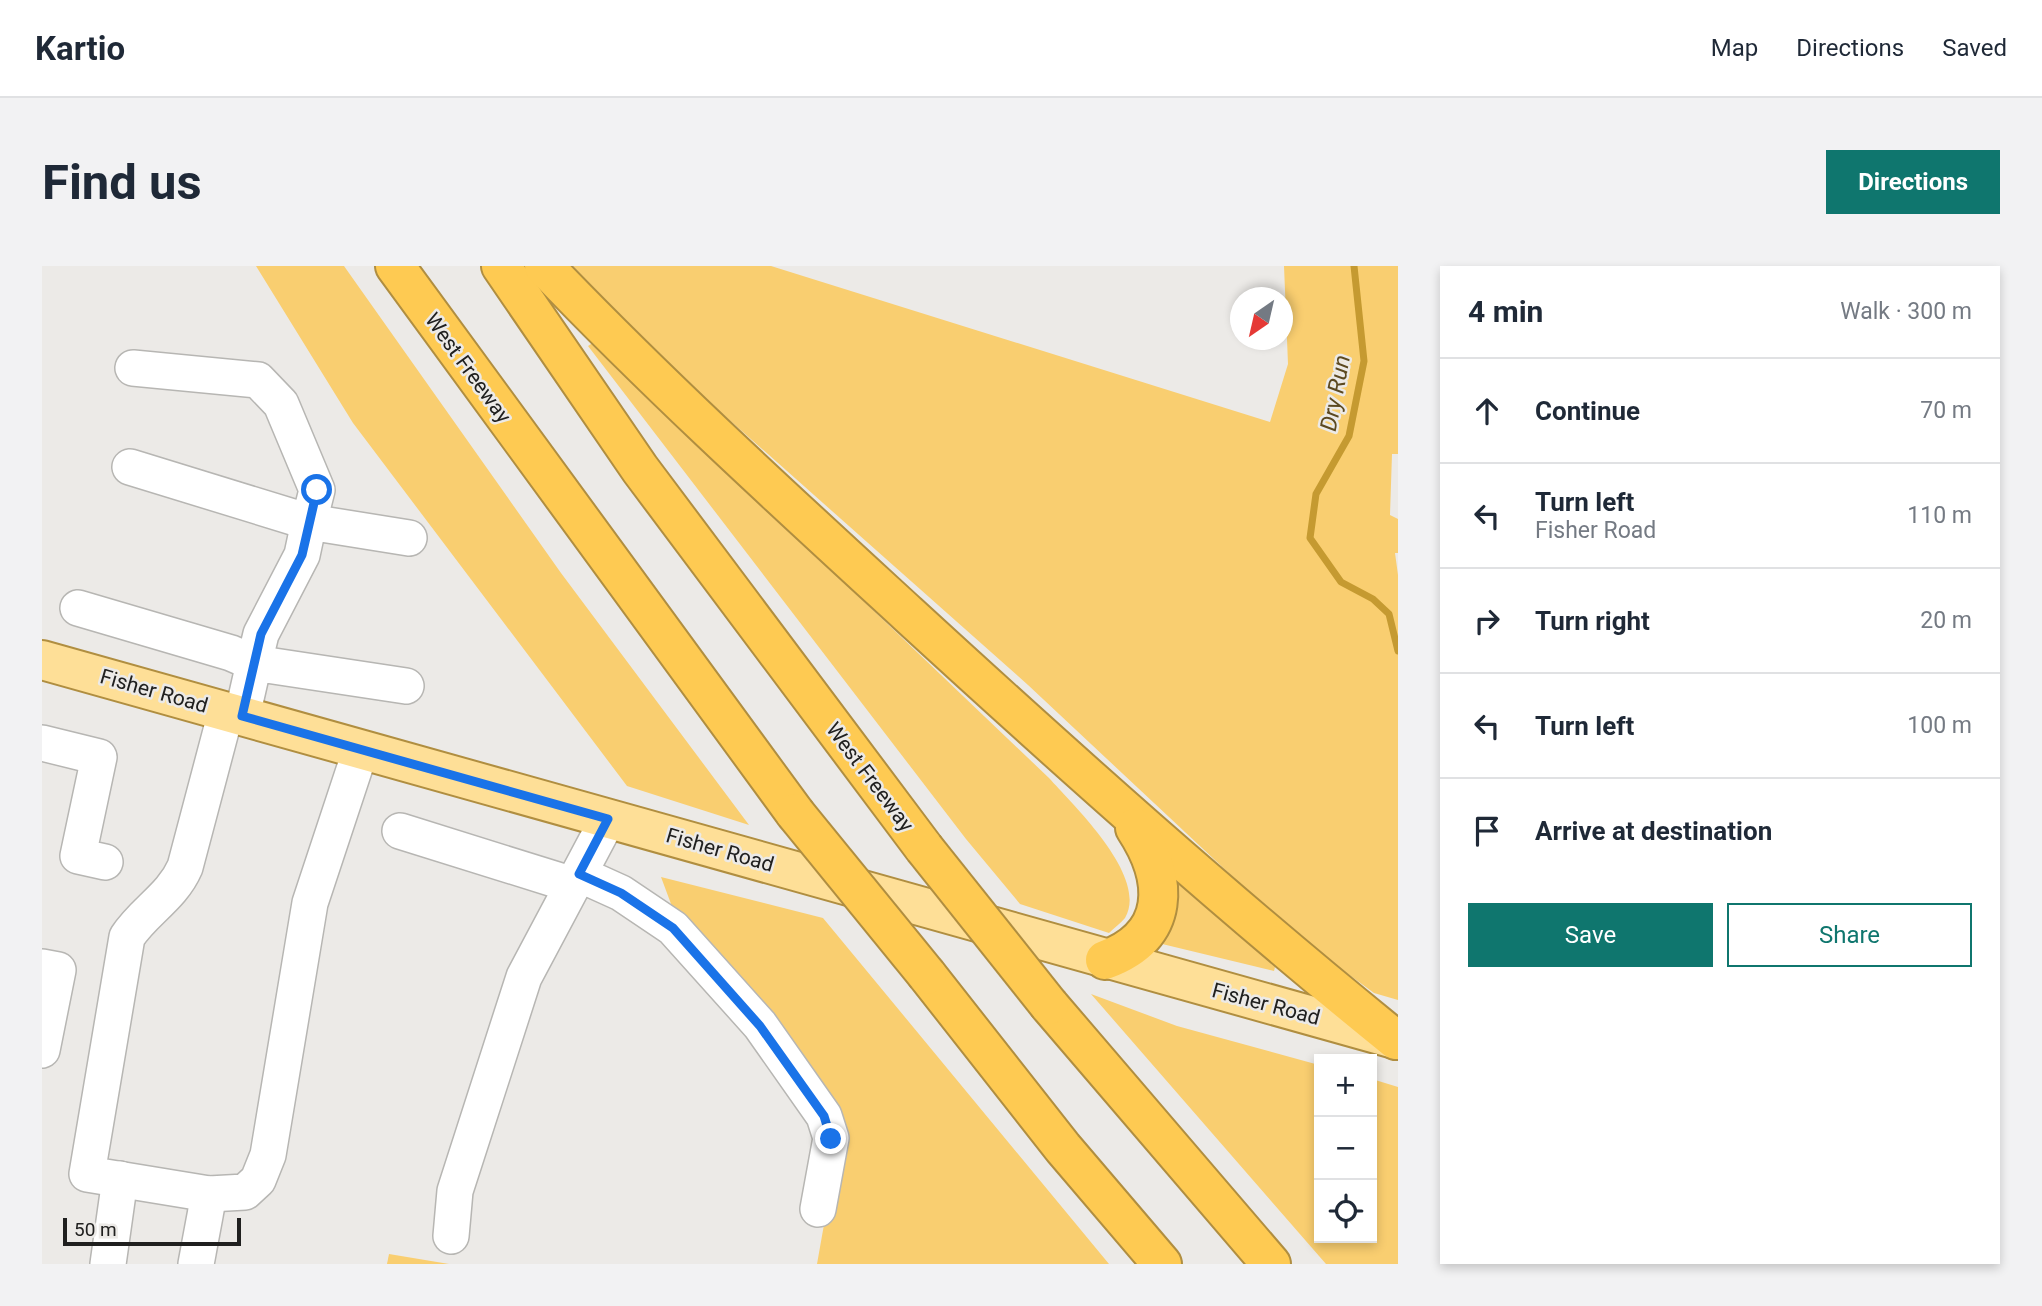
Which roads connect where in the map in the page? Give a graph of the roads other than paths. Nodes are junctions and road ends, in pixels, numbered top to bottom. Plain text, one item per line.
1 (395, 266) edge
2 (501, 266) edge
3 (544, 266) edge
4 (133, 368) dead end
5 (130, 467) dead end
6 (309, 522) junction
7 (409, 538) dead end
8 (78, 608) dead end
9 (42, 660) edge
10 (254, 663) junction
11 (405, 686) dead end
12 (234, 714) junction
13 (42, 743) edge
14 (361, 750) junction
15 (1124, 812) junction
16 (608, 819) junction
17 (400, 831) dead end
18 (105, 862) dead end
19 (576, 879) junction
20 (1105, 960) junction
21 (42, 967) edge
22 (1397, 1040) edge
23 (42, 1050) edge
24 (120, 1179) junction
25 (209, 1194) junction
26 (818, 1209) dead end
27 (451, 1236) dead end
28 (108, 1264) edge
29 (196, 1264) edge
30 (1162, 1264) edge
31 (1271, 1264) edge

1 - 30 highway, West Freeway, bridge
2 - 31 highway, West Freeway, bridge
3 - 15 highway
4 - 6 lane
5 - 6 lane
6 - 7 lane
6 - 10 lane
8 - 10 lane
9 - 12 main road, Fisher Road
10 - 11 lane
10 - 12 lane
12 - 14 main road, Fisher Road
12 - 24 lane
13 - 18 lane
14 - 16 main road, Fisher Road
14 - 25 lane
15 - 20 highway
15 - 22 highway
16 - 19 lane
16 - 20 main road, Fisher Road
17 - 19 lane
19 - 26 lane
19 - 27 lane
20 - 22 main road, Fisher Road
21 - 23 lane
24 - 25 lane
24 - 28 lane
25 - 29 lane

